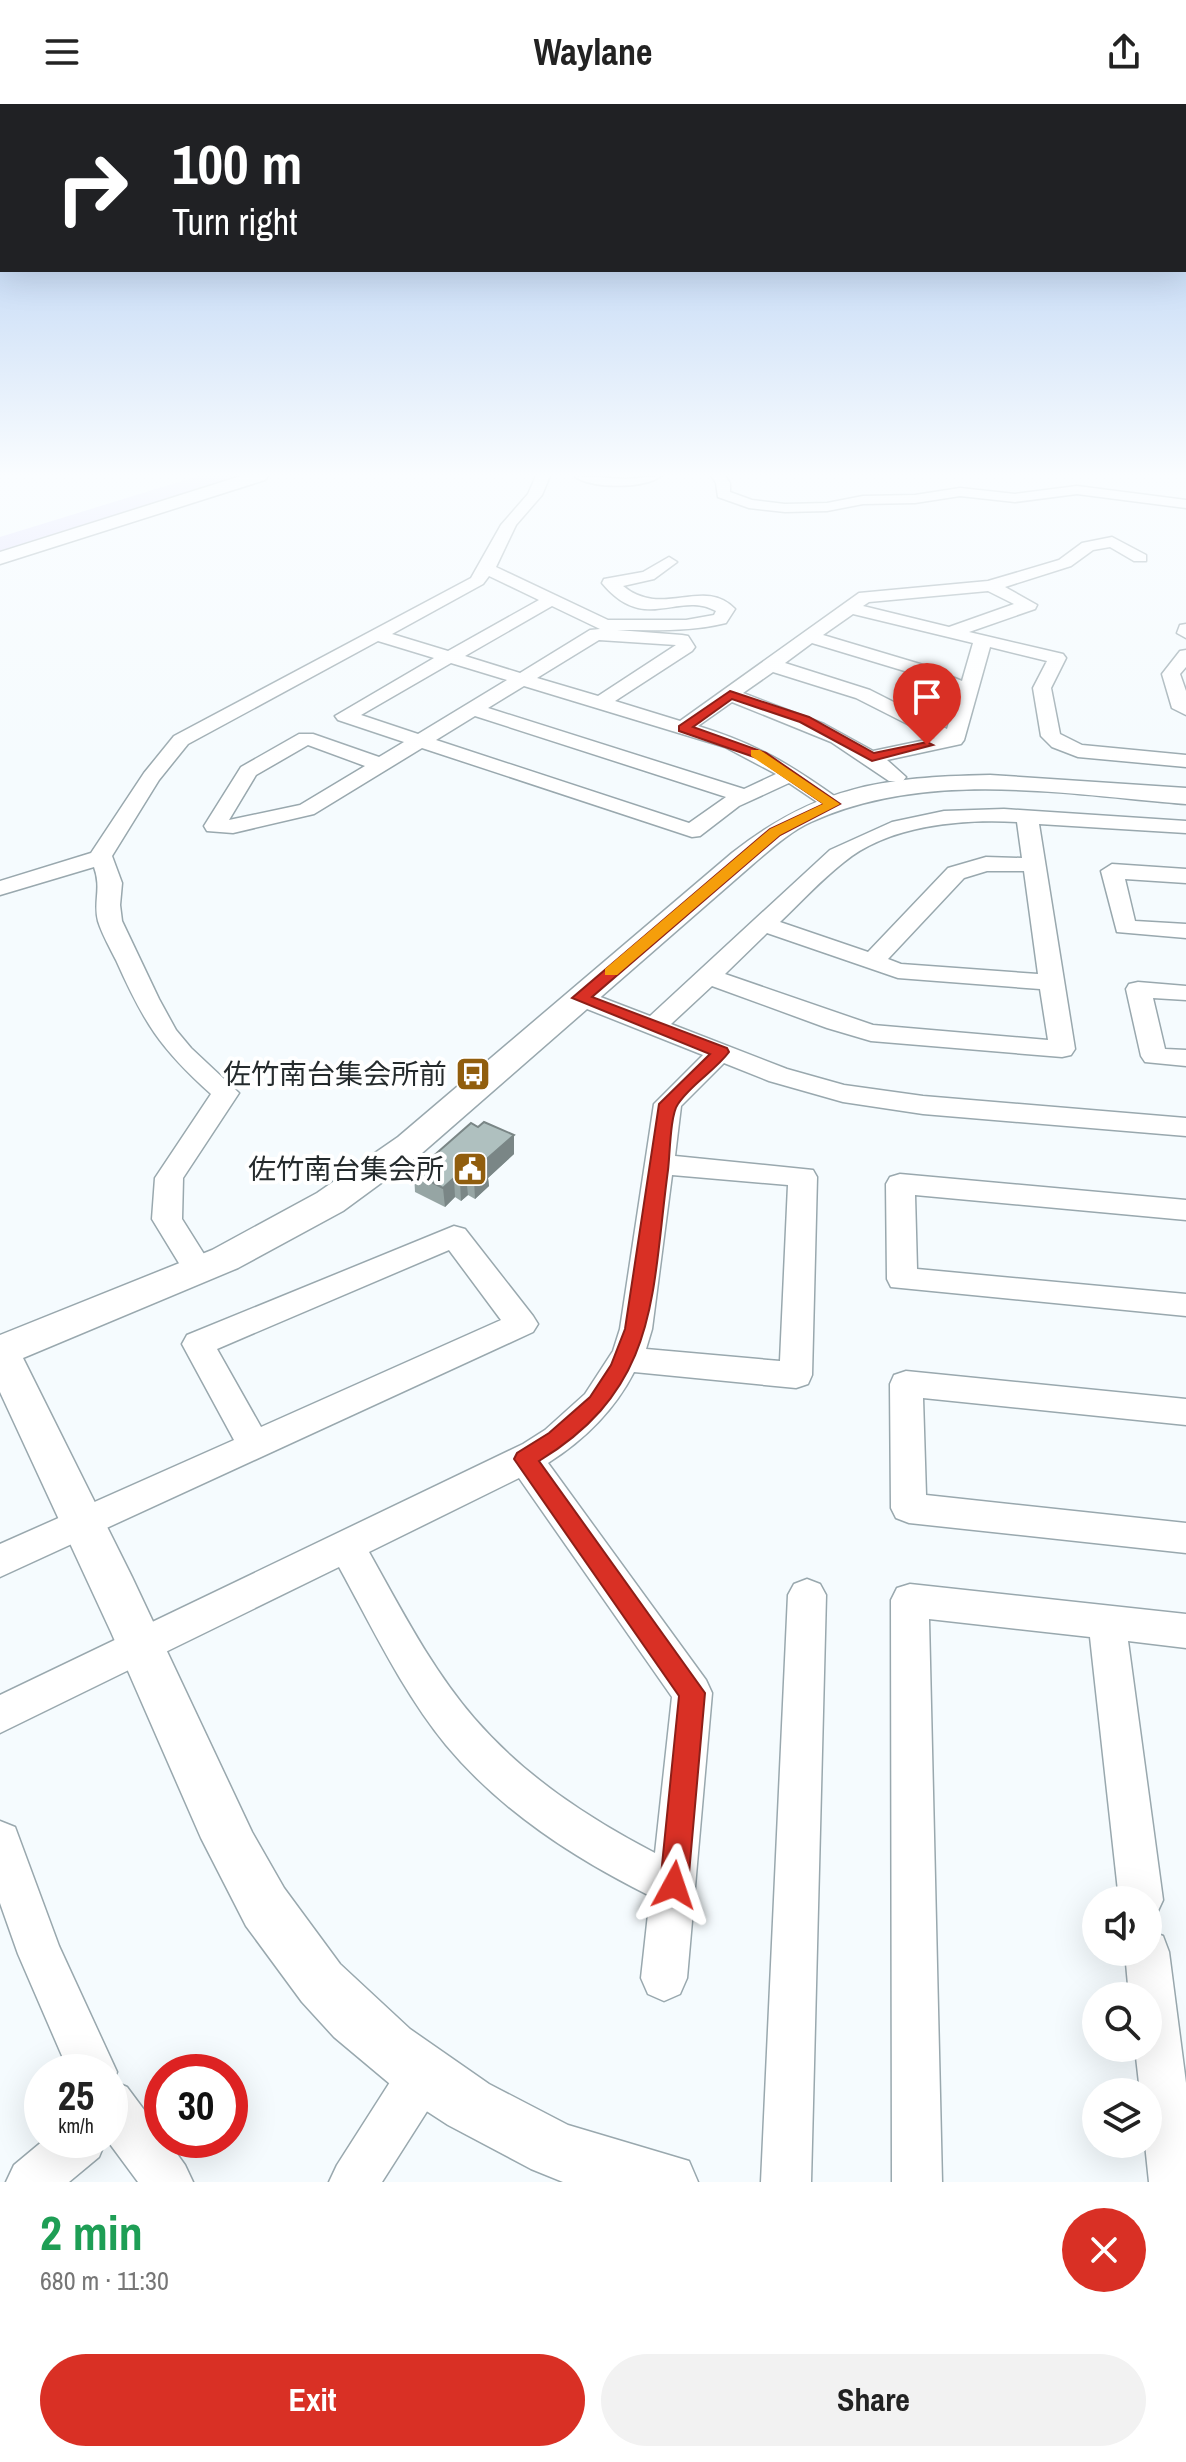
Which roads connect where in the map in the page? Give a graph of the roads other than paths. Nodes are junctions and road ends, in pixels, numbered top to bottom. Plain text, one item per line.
1 (483, 573) edge
2 (495, 573) edge
3 (653, 573) edge
4 (1032, 573) edge
5 (990, 586) junction
6 (549, 601) junction
7 (850, 608) junction
8 (948, 633) junction
9 (377, 635) junction
10 (810, 637) junction
11 (983, 641) junction
12 (1186, 655) edge
13 (449, 657) junction
14 (771, 665) junction
15 (1178, 674) edge
16 (522, 679) junction
17 (969, 691) junction
18 (730, 695) junction
19 (600, 703) junction
20 (473, 709) junction
21 (1186, 709) edge
22 (683, 728) junction
23 (954, 740) junction
24 (421, 741) junction
25 (872, 757) junction
26 (1186, 761) edge
27 (382, 765) junction
28 (792, 774) junction
29 (896, 777) dead end
30 (1069, 788) junction
31 (745, 796) junction
32 (1186, 796) edge
33 (833, 804) junction
34 (1027, 817) junction
35 (1076, 820) junction
36 (1186, 827) edge
37 (102, 857) junction
38 (1034, 865) junction
39 (1186, 876) edge
40 (0, 888) edge
41 (763, 924) junction
42 (1186, 931) edge
43 (871, 963) junction
44 (708, 976) junction
45 (1052, 982) junction
46 (1186, 993) edge
47 (581, 998) junction
48 (654, 1026) junction
49 (721, 1052) junction
50 (1186, 1058) edge
51 (1186, 1127) edge
52 (659, 1164) junction
53 (1186, 1210) edge
54 (199, 1270) junction
55 (1186, 1305) edge
56 (0, 1351) edge
57 (625, 1359) junction
58 (1186, 1412) edge
59 (254, 1445) junction
60 (525, 1459) junction
61 (83, 1523) junction
62 (1186, 1538) edge
63 (346, 1546) junction
64 (0, 1561) edge
65 (807, 1595) dead end
66 (1107, 1622) junction
67 (1186, 1631) edge
68 (142, 1646) junction
69 (0, 1715) edge
70 (0, 1842) edge
71 (674, 1885) junction
72 (1139, 1886) edge
73 (1149, 1966) edge
74 (664, 1978) dead end
75 (80, 2054) edge
76 (423, 2074) junction
77 (128, 2138) edge
78 (54, 2158) edge
79 (31, 2182) edge
80 (168, 2182) edge
81 (354, 2182) edge
82 (668, 2182) edge
83 (786, 2182) edge
84 (917, 2182) edge
85 (1174, 2182) edge

1 - 9 street
2 - 6 street
3 - 6 street
4 - 5 street
5 - 7 street
5 - 8 street
6 - 13 street
7 - 8 street
7 - 10 street
8 - 11 street
9 - 13 street
9 - 37 street
10 - 14 street
10 - 17 street
11 - 17 street
11 - 26 street
12 - 15 street
13 - 16 street
13 - 24 street
14 - 18 street
14 - 23 street
15 - 21 street
16 - 19 street
16 - 19 street
16 - 20 street
17 - 23 street
18 - 22 street
18 - 25 street
19 - 22 street
20 - 24 street
20 - 31 street
22 - 28 street
23 - 25 street
24 - 27 street
24 - 31 street
25 - 29 street
27 - 27 street
28 - 31 street
28 - 33 street
30 - 32 street
30 - 33 street
30 - 35 street
33 - 47 street
34 - 35 street
34 - 38 street
34 - 41 street
35 - 36 street
37 - 40 street
37 - 54 street
38 - 43 street
38 - 45 street
39 - 42 street
41 - 43 street
41 - 44 street
43 - 45 street
44 - 45 street
44 - 48 street
46 - 50 street
47 - 48 street
47 - 54 street
48 - 49 street
49 - 51 street
49 - 52 street
52 - 57 street
52 - 57 street
53 - 55 street
54 - 56 street
56 - 61 street
57 - 60 street
58 - 62 street
59 - 59 street
59 - 61 street
60 - 63 street
60 - 71 street
61 - 64 street
61 - 68 street
63 - 68 street
63 - 71 street
65 - 83 street
66 - 67 street
66 - 72 street
66 - 84 street
68 - 69 street
68 - 76 street
70 - 75 street
71 - 74 street
73 - 85 street
76 - 81 street
76 - 82 street
77 - 80 street
78 - 79 street

